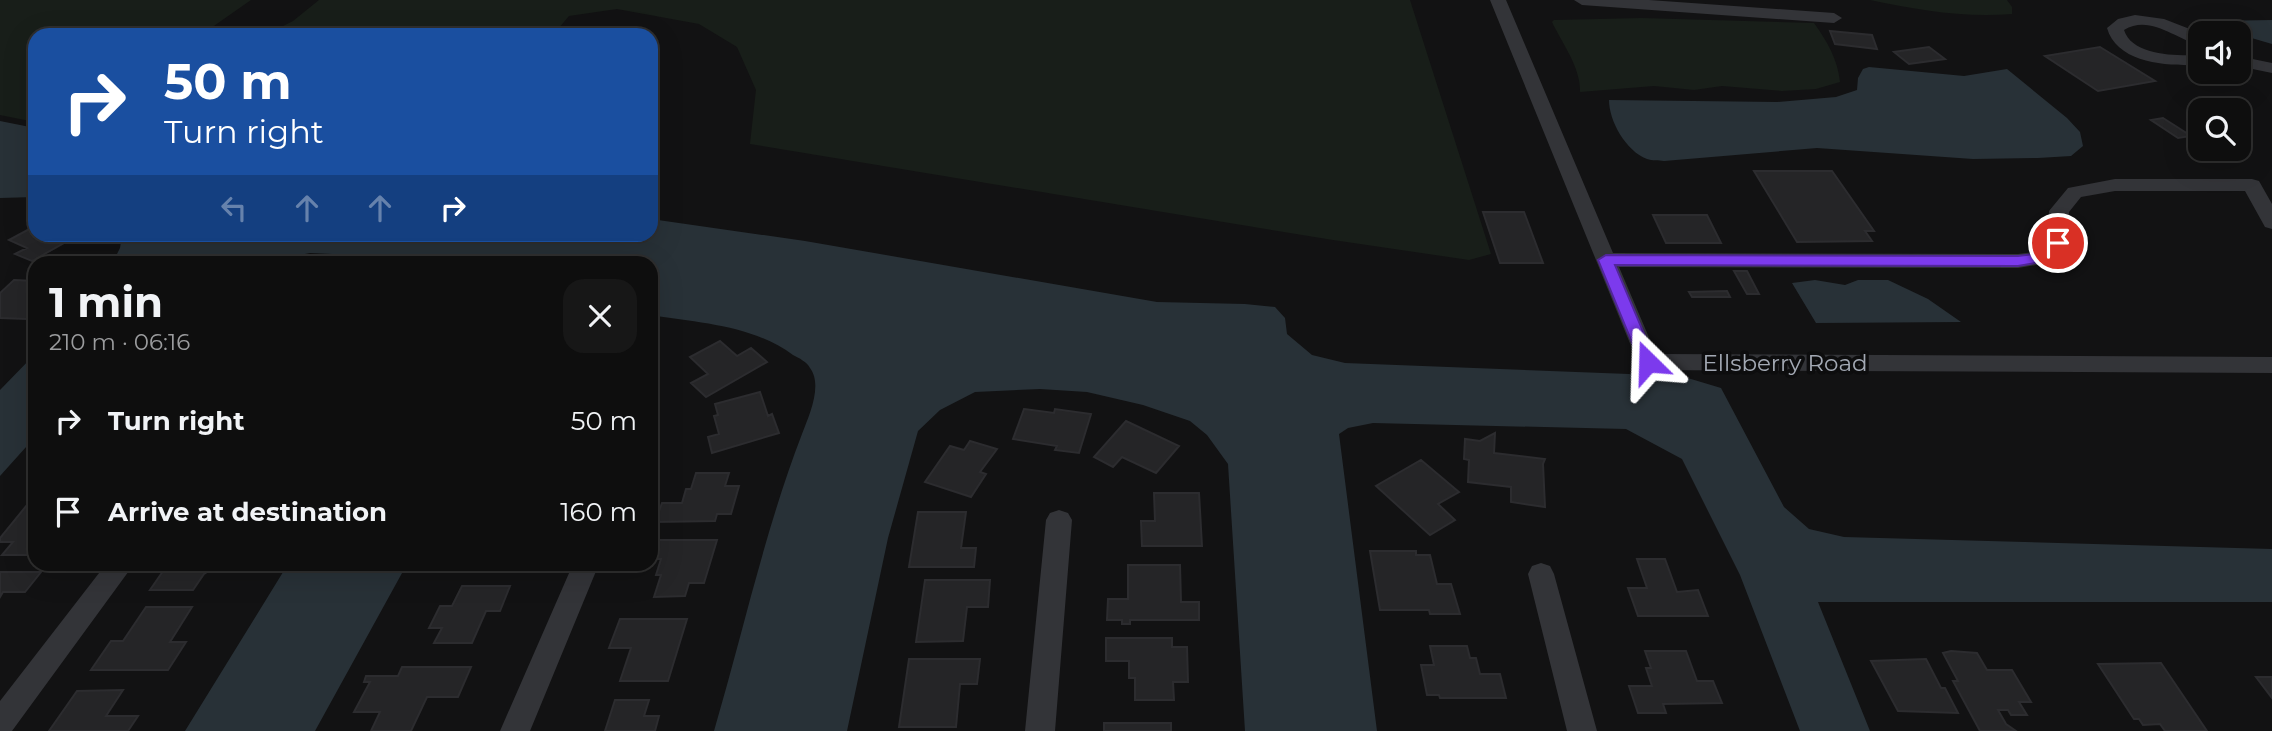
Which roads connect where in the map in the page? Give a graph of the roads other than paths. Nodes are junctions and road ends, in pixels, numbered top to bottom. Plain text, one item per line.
1 (1498, 0) edge
2 (1582, 0) edge
3 (1834, 18) dead end
4 (2188, 35) edge
5 (2188, 60) edge
6 (2251, 64) edge
7 (2272, 68) edge
8 (2272, 221) edge
9 (1606, 260) junction
10 (2272, 365) edge
11 (1059, 520) dead end
12 (116, 571) edge
13 (583, 571) edge
14 (1541, 574) dead end
15 (0, 724) edge
16 (515, 731) edge
17 (1040, 731) edge
18 (1582, 731) edge

1 - 9 street, Ellsberry Road
2 - 3 street
4 - 5 street
6 - 7 street
8 - 9 street
9 - 10 street, Ellsberry Road
11 - 17 street
12 - 15 street
13 - 16 street
14 - 18 street

